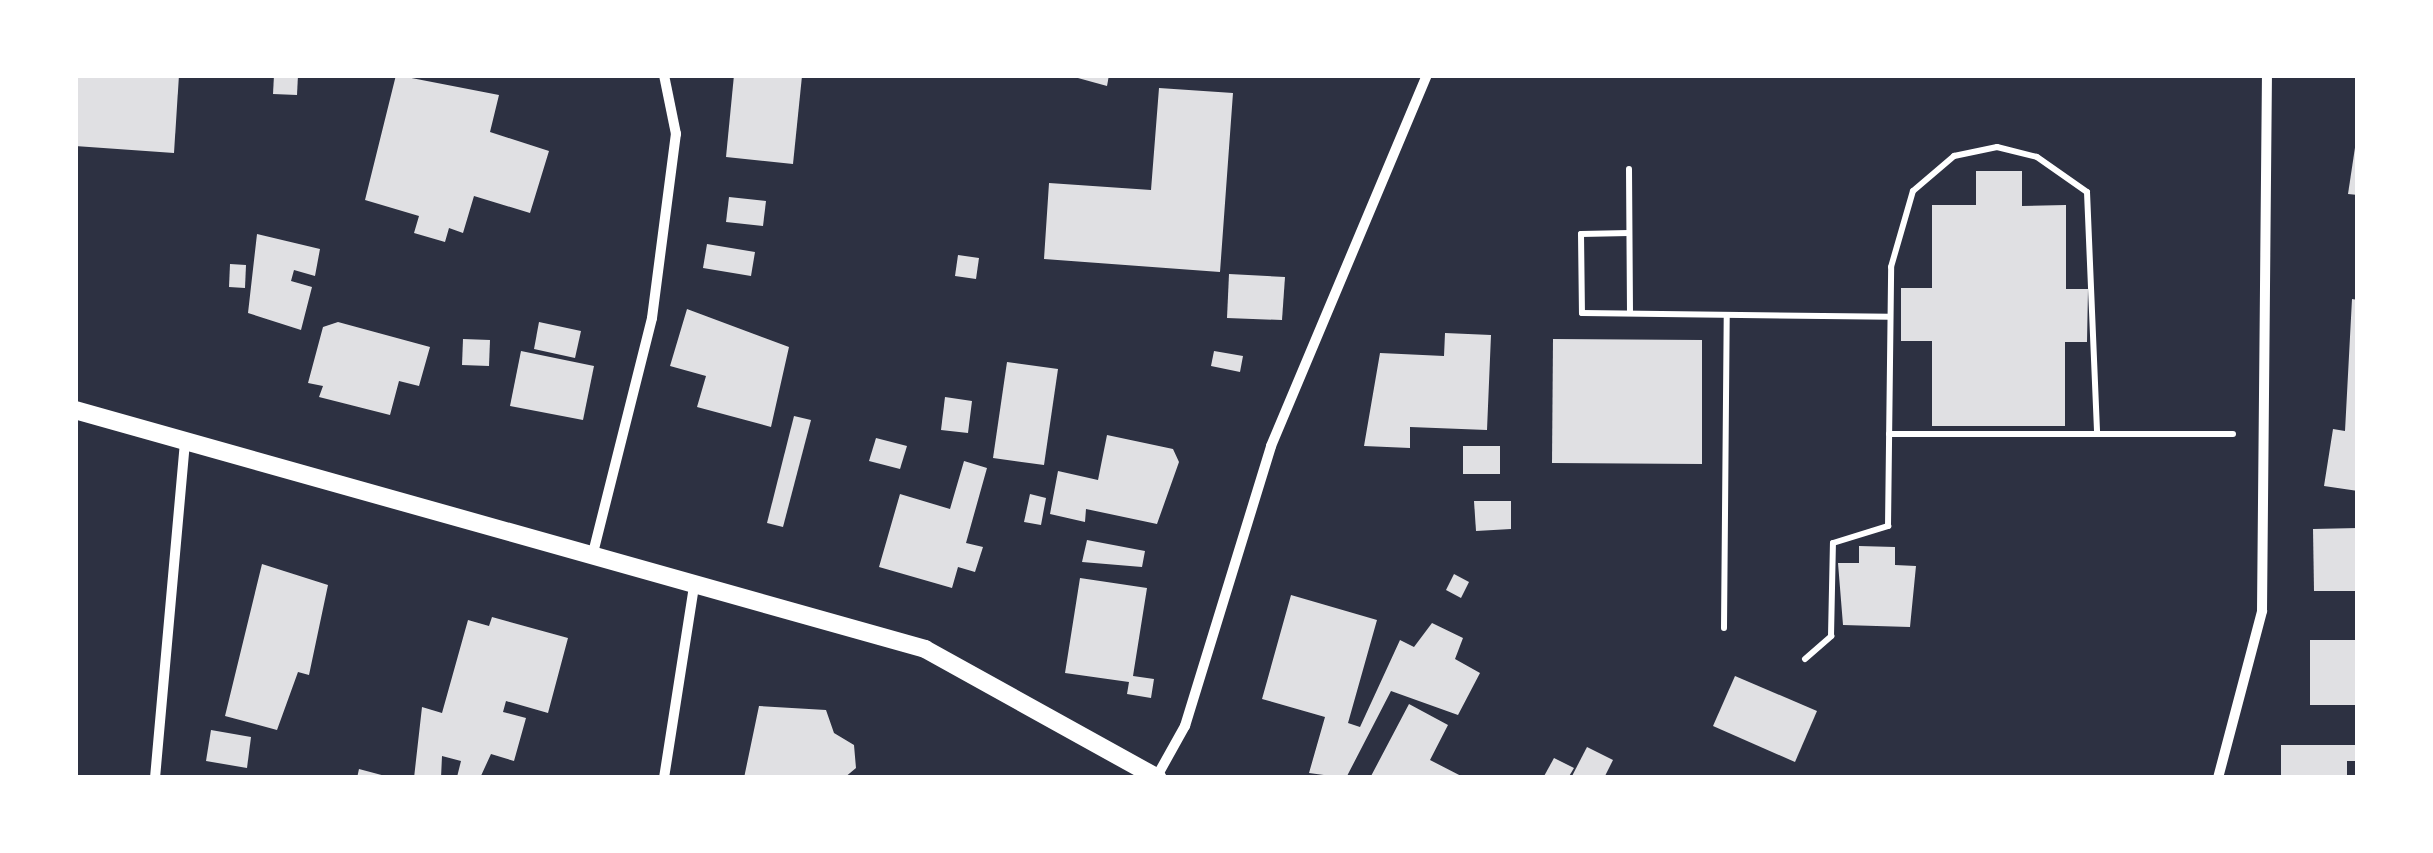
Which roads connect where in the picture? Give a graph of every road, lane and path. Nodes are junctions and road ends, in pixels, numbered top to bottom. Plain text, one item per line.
1 (664, 75) edge
2 (1426, 75) edge
3 (2267, 75) edge
4 (1630, 169) dead end
5 (1629, 234) junction
6 (1630, 313) junction
7 (1727, 315) junction
8 (1890, 317) junction
9 (75, 410) edge
10 (1889, 434) junction
11 (2096, 434) junction
12 (2242, 434) dead end
13 (185, 439) junction
14 (594, 549) junction
15 (695, 579) junction
16 (1724, 628) dead end
17 (1805, 659) dead end
18 (155, 778) edge
19 (664, 778) edge
20 (1157, 778) edge
21 (2218, 778) edge

1 - 14 street
2 - 20 street
3 - 21 street
4 - 5 path
5 - 6 path
5 - 6 path
6 - 7 path
7 - 8 path
7 - 16 path
8 - 10 path
8 - 11 path
9 - 13 street
10 - 11 path
10 - 17 path
11 - 12 path
13 - 14 street
13 - 18 street
14 - 15 street
15 - 19 street
15 - 20 street

